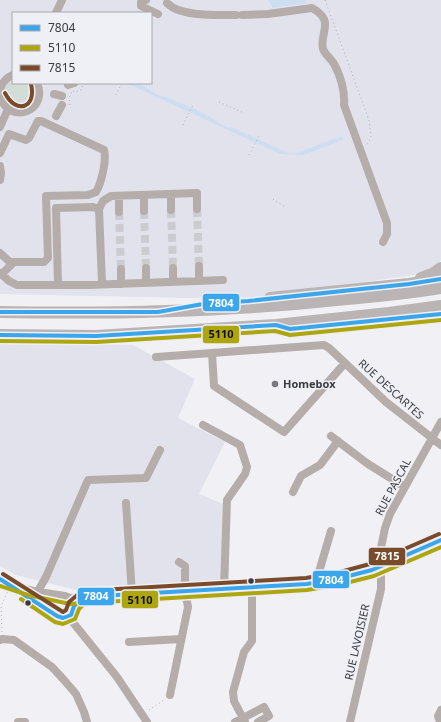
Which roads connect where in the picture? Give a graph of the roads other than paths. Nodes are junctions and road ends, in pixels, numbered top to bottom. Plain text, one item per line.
1 (62, 0) edge
2 (146, 0) edge
3 (168, 1) edge
4 (56, 12) edge
5 (150, 12) edge
6 (154, 15) edge
7 (12, 76) edge
8 (1, 84) edge
9 (38, 86) edge
10 (55, 94) dead end
11 (0, 95) edge
12 (62, 105) dead end
13 (8, 109) junction
14 (56, 116) dead end
15 (0, 127) edge
16 (0, 153) edge
17 (0, 166) edge
18 (0, 180) edge
19 (96, 192) junction
20 (171, 194) junction
21 (144, 195) junction
22 (119, 196) junction
23 (103, 201) junction
24 (98, 209) junction
25 (197, 209) tunnel mouth
26 (171, 210) tunnel mouth
27 (144, 211) tunnel mouth
28 (120, 212) tunnel mouth
29 (383, 242) dead end
30 (0, 253) edge
31 (12, 264) junction
32 (199, 266) tunnel mouth
33 (146, 268) tunnel mouth
34 (173, 268) tunnel mouth
35 (441, 268) edge
36 (121, 269) tunnel mouth
37 (1, 274) edge
38 (441, 279) edge
39 (223, 280) dead end
40 (199, 281) junction
41 (173, 282) junction
42 (146, 283) junction
43 (102, 284) junction
44 (121, 284) junction
45 (409, 284) junction
46 (58, 285) junction
47 (441, 288) edge
48 (441, 306) edge
49 (0, 312) edge
50 (158, 312) junction
51 (441, 314) edge
52 (276, 325) junction
53 (0, 335) edge
54 (212, 353) junction
55 (156, 357) dead end
56 (345, 363) junction
57 (441, 422) edge
58 (203, 425) dead end
59 (331, 436) dead end
60 (432, 439) junction
61 (338, 441) junction
62 (441, 445) edge
63 (160, 450) dead end
64 (405, 486) junction
65 (293, 492) dead end
66 (126, 503) dead end
67 (331, 531) dead end
68 (441, 540) edge
69 (179, 562) dead end
70 (380, 567) junction
71 (0, 580) edge
72 (316, 582) junction
73 (12, 585) junction
74 (252, 587) junction
75 (224, 589) junction
76 (185, 591) junction
77 (38, 592) junction
78 (132, 594) junction
79 (33, 600) junction
80 (69, 600) junction
81 (51, 612) junction
82 (71, 615) junction
83 (60, 618) junction
84 (84, 638) junction
85 (181, 639) junction
86 (1, 640) edge
87 (129, 642) dead end
88 (170, 695) road end
89 (441, 710) edge
90 (144, 719) edge
91 (244, 720) edge
92 (18, 722) edge
93 (25, 722) edge
94 (87, 722) edge
95 (235, 722) edge
96 (258, 722) edge
97 (350, 722) edge
98 (440, 722) edge

1 - 4 street
2 - 5 street
3 - 6 street
3 - 29 street
7 - 8 street
8 - 11 street
9 - 10 street
9 - 13 street
11 - 13 street
12 - 14 street
13 - 15 street
16 - 19 street
17 - 18 street
19 - 23 street
19 - 31 street
20 - 21 street
20 - 25 street
20 - 26 street
21 - 22 street
21 - 27 street
22 - 23 street
22 - 28 street
23 - 24 street
24 - 43 street
24 - 46 street
30 - 31 street
31 - 37 street
32 - 40 street
33 - 42 street
34 - 41 street
35 - 45 highway
36 - 44 street
37 - 46 street
38 - 45 highway
39 - 40 street
40 - 41 street
41 - 42 street
42 - 44 street
43 - 44 street
43 - 46 street
45 - 50 highway
47 - 50 highway
48 - 52 highway
49 - 50 highway
51 - 52 highway
52 - 53 highway
54 - 55 street, RUE DESCARTES
54 - 56 street, RUE DESCARTES
54 - 56 street
56 - 60 street, RUE DESCARTES
57 - 60 street, RUE PASCAL
58 - 75 street
59 - 61 street
60 - 62 street, RUE DESCARTES
60 - 64 street, RUE PASCAL
61 - 64 street
61 - 65 street
63 - 77 street
64 - 70 street, RUE PASCAL
66 - 78 street
67 - 72 street
68 - 70 street
69 - 76 street
70 - 72 street
70 - 97 street, RUE LAVOISIER
71 - 73 street
72 - 74 street
73 - 77 street
73 - 79 street
74 - 75 street
74 - 91 street
75 - 76 street
76 - 78 street
76 - 85 street
77 - 79 street
77 - 80 street
78 - 80 street
79 - 81 street
80 - 81 street
80 - 82 street
81 - 83 street
82 - 83 street
82 - 84 street
83 - 84 street
84 - 90 street
85 - 87 street
85 - 88 street
86 - 94 street
89 - 98 street
91 - 95 street
91 - 96 street
92 - 93 street

